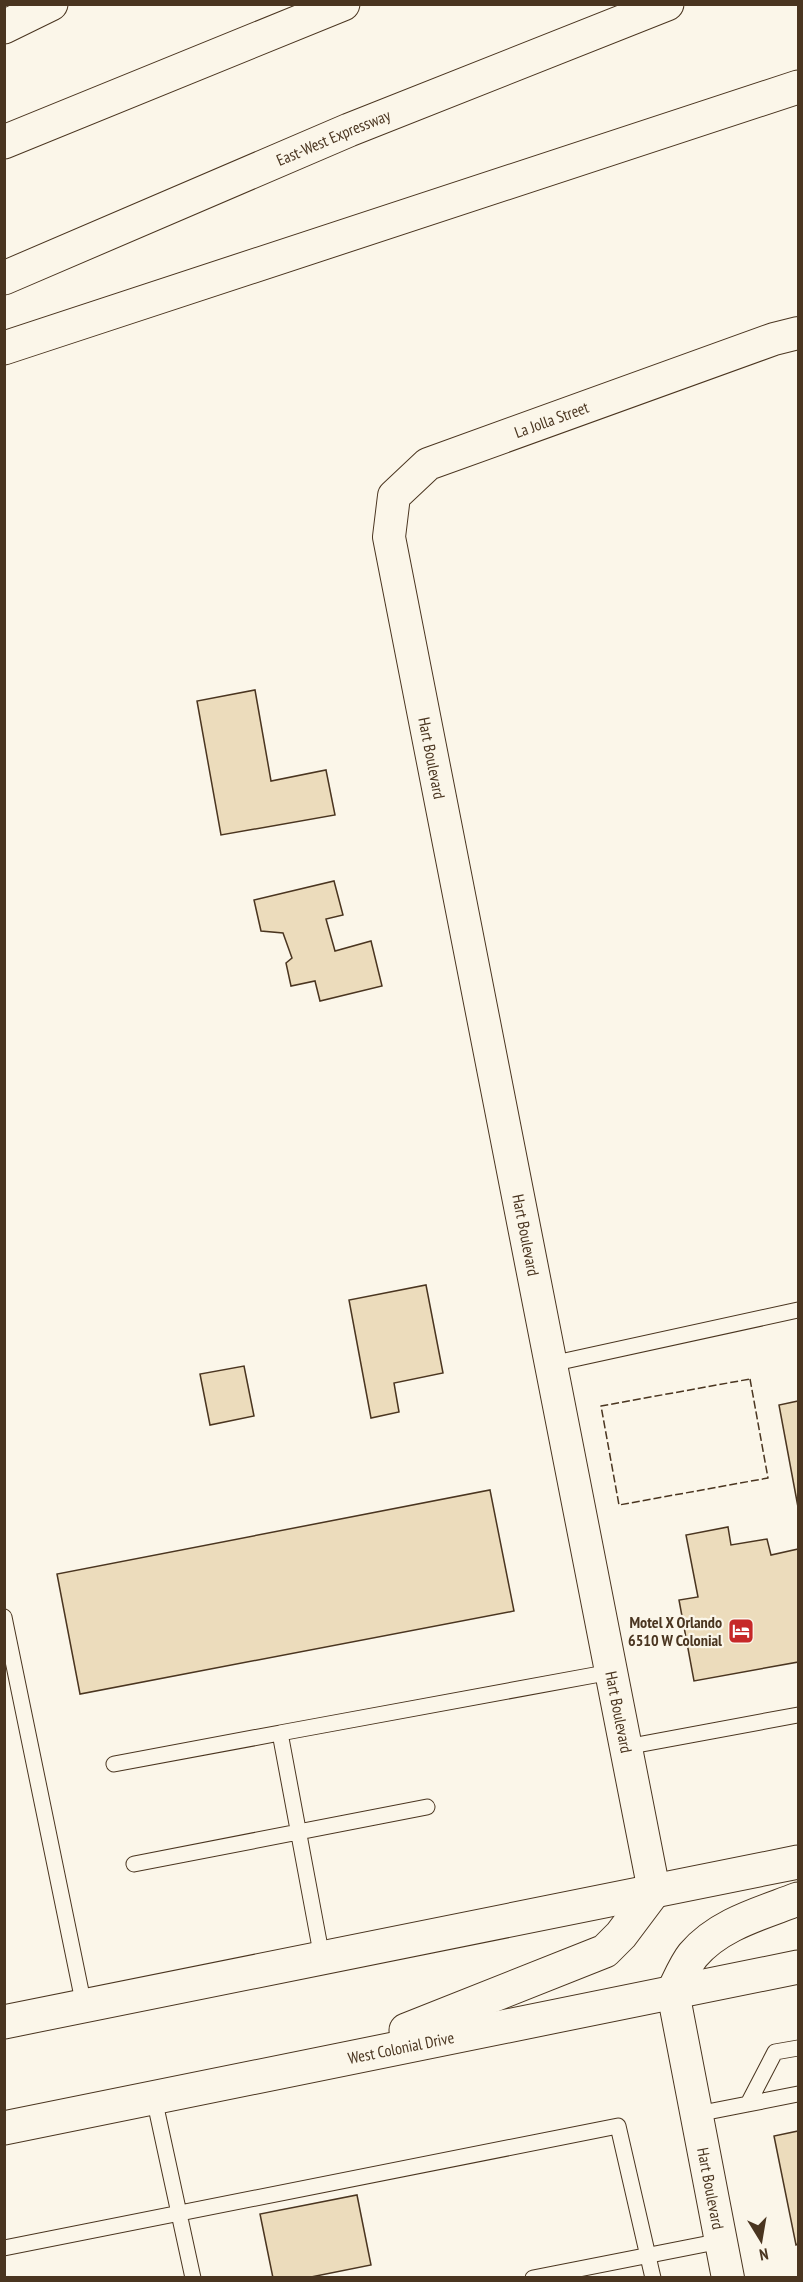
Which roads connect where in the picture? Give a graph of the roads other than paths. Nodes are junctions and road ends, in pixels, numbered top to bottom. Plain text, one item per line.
1 (51, 4) edge
2 (343, 4) edge
3 (667, 4) edge
4 (4, 27) edge
5 (798, 87) edge
6 (4, 142) edge
7 (4, 278) edge
8 (798, 333) edge
9 (4, 348) edge
10 (397, 580) joint
11 (798, 1310) edge
12 (551, 1364) junction
13 (4, 1617) edge
14 (611, 1672) junction
15 (798, 1714) edge
16 (280, 1733) junction
17 (626, 1747) junction
18 (114, 1764) dead end
19 (426, 1807) dead end
20 (299, 1832) junction
21 (798, 1862) edge
22 (134, 1864) dead end
23 (654, 1891) junction
24 (798, 1899) edge
25 (322, 1958) junction
26 (798, 1967) edge
27 (673, 1992) junction
28 (84, 2006) junction
29 (4, 2022) edge
30 (798, 2048) edge
31 (317, 2064) junction
32 (798, 2094) edge
33 (154, 2098) junction
34 (748, 2104) junction
35 (697, 2114) junction
36 (4, 2128) edge
37 (180, 2213) junction
38 (721, 2241) junction
39 (4, 2248) edge
40 (648, 2255) junction
41 (193, 2277) edge
42 (533, 2277) edge
43 (653, 2277) edge
44 (728, 2277) edge

1 - 4 highway
2 - 6 highway
3 - 7 highway, East-West Expressway
5 - 9 highway
8 - 10 street, La Jolla Street
10 - 12 street, Hart Boulevard
11 - 12 lane
12 - 14 street, Hart Boulevard
13 - 28 lane
14 - 16 lane
14 - 17 street, Hart Boulevard
15 - 17 lane
16 - 18 lane
16 - 20 lane
17 - 23 street, Hart Boulevard
19 - 20 lane
20 - 22 lane
20 - 25 lane
21 - 23 highway
23 - 25 highway
23 - 31 highway
24 - 27 highway
25 - 28 highway
26 - 27 highway, West Colonial Drive
27 - 31 highway, West Colonial Drive
27 - 35 street, Hart Boulevard
28 - 29 highway
30 - 34 lane
31 - 33 highway, West Colonial Drive
32 - 34 lane
33 - 36 highway, West Colonial Drive
33 - 37 lane
34 - 35 lane
35 - 38 street, Hart Boulevard
37 - 39 lane
37 - 40 lane
37 - 41 lane
38 - 40 lane
38 - 44 street, Hart Boulevard
40 - 42 lane
40 - 43 lane

